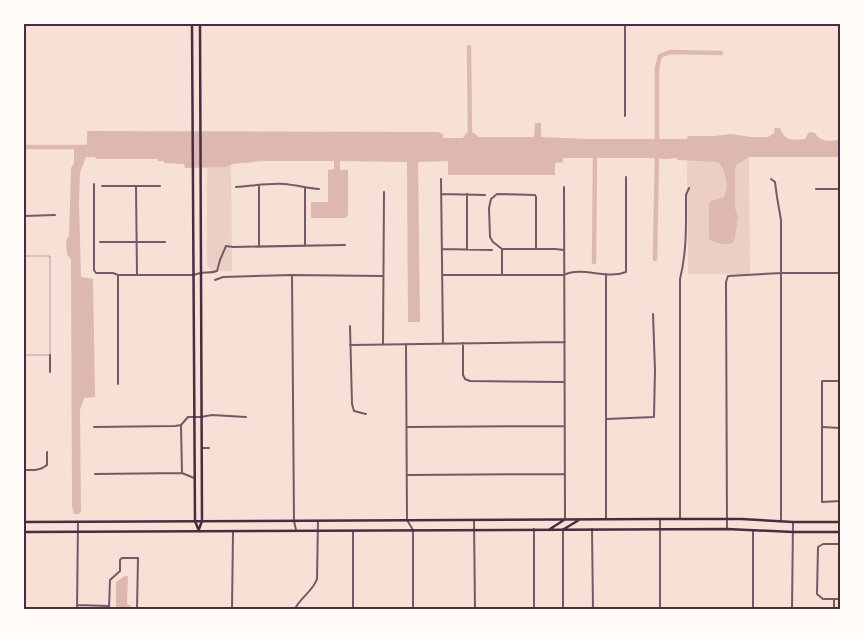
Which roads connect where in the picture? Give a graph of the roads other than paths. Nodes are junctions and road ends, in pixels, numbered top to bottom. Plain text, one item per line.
1 (152, 24) edge
2 (192, 24) edge
3 (200, 24) edge
4 (385, 24) edge
5 (626, 24) edge
6 (625, 116) dead end
7 (626, 177) dead end
8 (441, 179) dead end
9 (771, 179) dead end
10 (94, 184) dead end
11 (259, 185) junction
12 (102, 186) dead end
13 (136, 186) junction
14 (160, 186) dead end
15 (236, 187) dead end
16 (564, 187) dead end
17 (305, 188) junction
18 (689, 188) dead end
19 (319, 189) dead end
20 (816, 189) dead end
21 (840, 189) edge
22 (384, 192) dead end
23 (441, 194) junction
24 (467, 194) junction
25 (485, 195) dead end
26 (55, 215) dead end
27 (24, 216) edge
28 (100, 242) dead end
29 (137, 242) junction
30 (165, 242) dead end
31 (345, 245) dead end
32 (305, 246) junction
33 (259, 247) junction
34 (502, 248) junction
35 (536, 248) junction
36 (442, 249) junction
37 (467, 250) junction
38 (492, 250) dead end
39 (564, 250) junction
40 (24, 256) edge
41 (201, 272) junction
42 (781, 273) junction
43 (606, 274) junction
44 (840, 274) edge
45 (118, 275) junction
46 (137, 275) junction
47 (194, 275) junction
48 (292, 275) junction
49 (442, 275) junction
50 (502, 275) junction
51 (564, 275) junction
52 (383, 276) junction
53 (215, 280) dead end
54 (653, 314) dead end
55 (350, 326) dead end
56 (564, 342) junction
57 (443, 343) junction
58 (463, 343) junction
59 (383, 344) junction
60 (406, 344) junction
61 (350, 345) junction
62 (24, 355) edge
63 (50, 355) junction
64 (50, 372) dead end
65 (564, 382) junction
66 (840, 382) edge
67 (118, 384) dead end
68 (366, 414) dead end
69 (195, 417) junction
70 (202, 417) junction
71 (246, 417) dead end
72 (606, 419) junction
73 (181, 425) junction
74 (564, 426) junction
75 (94, 427) dead end
76 (407, 427) junction
77 (822, 427) junction
78 (840, 428) edge
79 (202, 448) junction
80 (209, 448) dead end
81 (48, 452) dead end
82 (24, 470) edge
83 (182, 473) junction
84 (94, 474) dead end
85 (564, 474) junction
86 (407, 475) junction
87 (195, 478) junction
88 (840, 501) edge
89 (606, 519) junction
90 (660, 519) junction
91 (680, 519) junction
92 (727, 519) junction
93 (407, 520) junction
94 (474, 520) junction
95 (565, 520) junction
96 (580, 520) junction
97 (195, 521) junction
98 (202, 521) junction
99 (294, 521) junction
100 (318, 521) junction
101 (24, 522) edge
102 (78, 522) junction
103 (781, 522) junction
104 (793, 522) junction
105 (840, 522) edge
106 (534, 529) junction
107 (548, 529) junction
108 (563, 529) junction
109 (592, 529) junction
110 (660, 529) junction
111 (727, 529) junction
112 (233, 530) junction
113 (296, 530) junction
114 (318, 530) junction
115 (353, 530) junction
116 (413, 530) junction
117 (474, 530) junction
118 (753, 530) junction
119 (79, 531) junction
120 (199, 531) junction
121 (24, 532) edge
122 (793, 532) junction
123 (840, 532) edge
124 (840, 544) edge
125 (834, 599) junction
126 (840, 599) edge
127 (77, 605) junction
128 (109, 608) edge
129 (77, 609) edge
130 (137, 609) edge
131 (232, 609) edge
132 (295, 609) edge
133 (353, 609) edge
134 (413, 609) edge
135 (475, 609) edge
136 (534, 609) edge
137 (563, 609) edge
138 (593, 609) edge
139 (660, 609) edge
140 (753, 609) edge
141 (792, 609) edge
142 (834, 609) edge

1 - 2 street
2 - 3 street
2 - 47 main road
3 - 4 street
3 - 41 main road
5 - 6 street
7 - 43 street
8 - 23 street
9 - 42 street
10 - 45 street
11 - 15 street
11 - 17 street
11 - 33 street
12 - 13 street
13 - 14 street
13 - 29 street
16 - 39 street
17 - 19 street
17 - 32 street
18 - 91 street
20 - 21 street
22 - 52 street
23 - 24 street
23 - 36 street
24 - 25 street
24 - 37 street
26 - 27 street
28 - 29 street
29 - 30 street
29 - 46 street
31 - 32 street
32 - 33 street
33 - 41 street
34 - 35 street
34 - 35 street
34 - 50 street
35 - 39 street
36 - 37 street
36 - 49 street
37 - 38 street
39 - 51 street
40 - 63 lane
41 - 47 street
41 - 70 main road
42 - 44 street
42 - 92 street
42 - 103 street
43 - 51 street
43 - 72 street
45 - 46 street
45 - 67 street
46 - 47 street
47 - 69 main road
48 - 52 street
48 - 53 street
48 - 99 street
49 - 50 street
49 - 57 street
50 - 51 street
51 - 56 street
52 - 59 street
54 - 72 street
55 - 61 street
56 - 58 street
56 - 65 street
57 - 58 street
57 - 60 street
58 - 65 street
59 - 60 street
59 - 61 street
60 - 76 street
61 - 68 street
62 - 63 lane
63 - 64 street
65 - 74 street
66 - 77 street
69 - 70 street
69 - 73 street
69 - 87 main road
70 - 71 street
70 - 79 main road
72 - 89 street
73 - 75 street
73 - 83 street
74 - 76 street
74 - 85 street
76 - 86 street
77 - 78 street
77 - 88 street
79 - 80 street
79 - 98 main road
81 - 82 street
83 - 84 street
83 - 87 street
85 - 86 street
85 - 95 street
86 - 93 street
87 - 97 main road
89 - 90 main road
89 - 96 main road
90 - 91 main road
90 - 110 street
91 - 92 main road
92 - 103 main road
92 - 111 street
93 - 94 main road
93 - 100 main road
93 - 116 street
94 - 95 main road
94 - 117 street
95 - 96 main road
95 - 107 main road
96 - 108 main road
97 - 98 main road
97 - 102 main road
97 - 120 main road
98 - 99 main road
98 - 120 main road
99 - 100 main road
99 - 113 street
100 - 114 street
101 - 102 main road
102 - 119 street
103 - 104 main road
104 - 105 main road
104 - 122 street
106 - 107 main road
106 - 117 main road
106 - 136 street
107 - 108 main road
108 - 109 main road
108 - 137 street
109 - 110 main road
109 - 138 street
110 - 111 main road
110 - 139 street
111 - 118 main road
112 - 113 main road
112 - 120 main road
112 - 131 street
113 - 114 main road
114 - 115 main road
114 - 132 street
115 - 116 main road
115 - 133 street
116 - 117 main road
116 - 134 street
117 - 135 street
118 - 122 main road
118 - 140 street
119 - 120 main road
119 - 121 main road
119 - 127 street
122 - 123 main road
122 - 141 street
124 - 125 street
125 - 126 street
125 - 142 street
127 - 128 street
127 - 129 street
128 - 130 street

